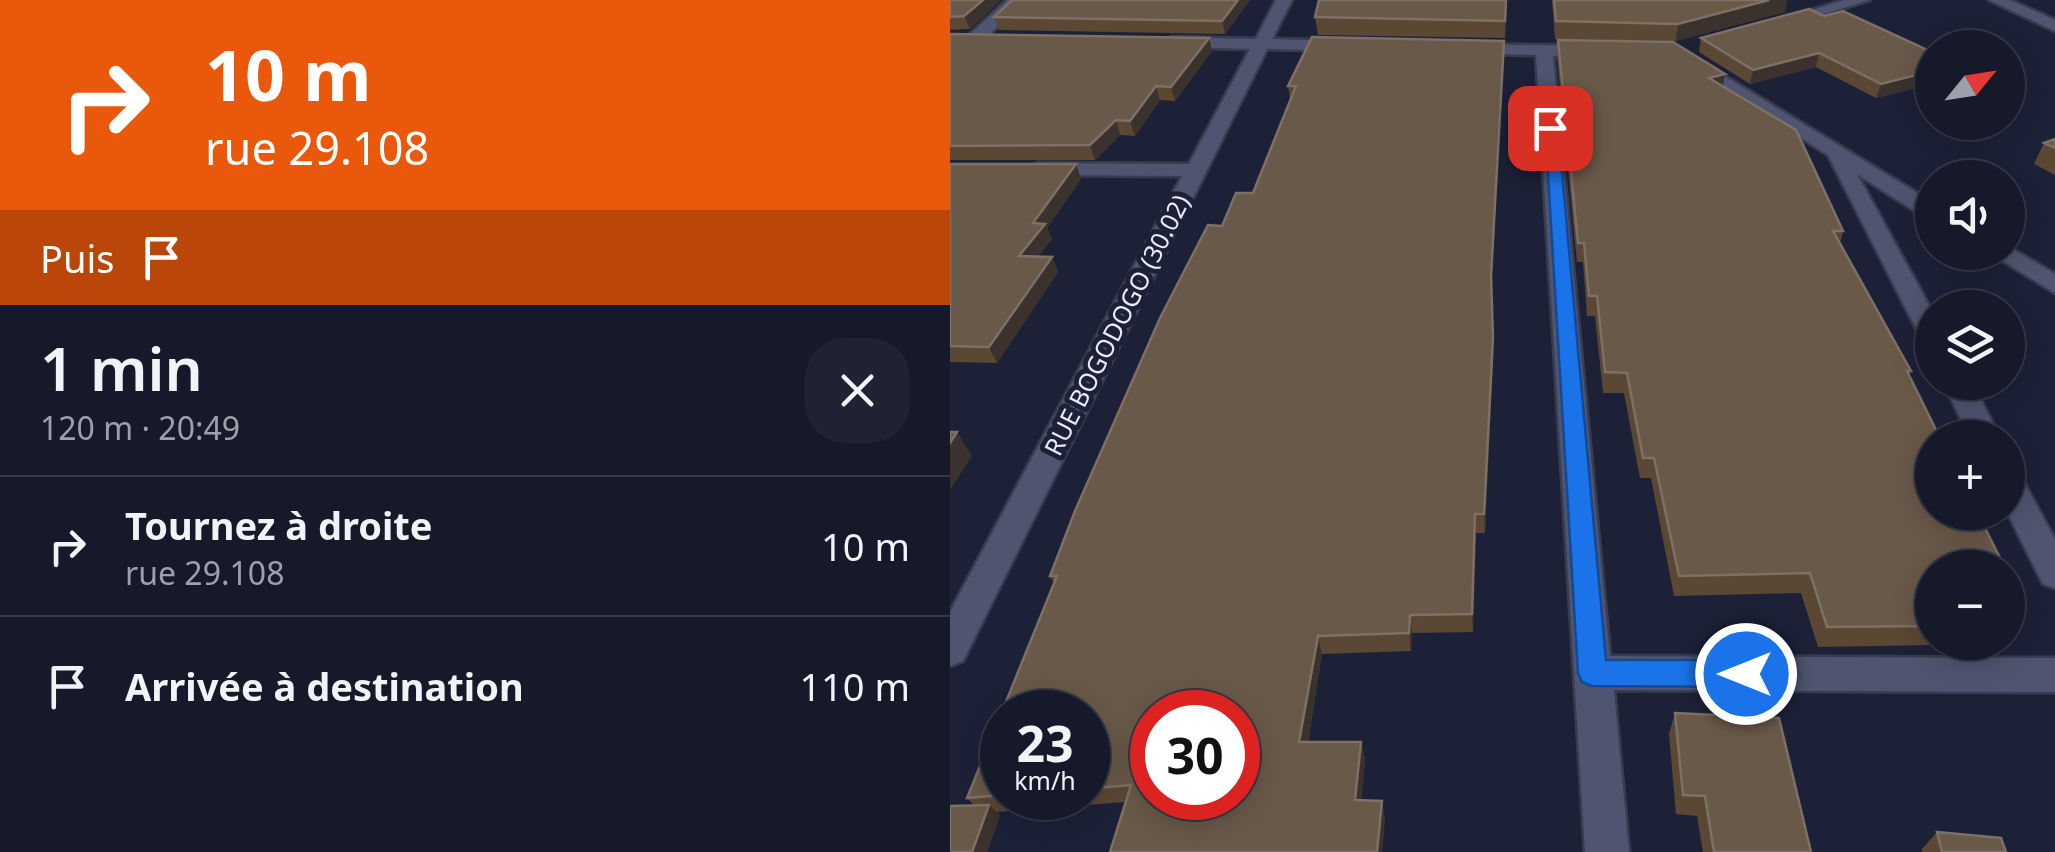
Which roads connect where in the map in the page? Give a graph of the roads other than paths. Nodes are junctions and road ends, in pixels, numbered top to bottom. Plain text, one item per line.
1 (1016, 0) edge
2 (1284, 0) edge
3 (1862, 0) edge
4 (1997, 0) edge
5 (2053, 24) edge
6 (1750, 30) edge
7 (950, 38) edge
8 (1148, 41) edge
9 (1262, 43) junction
10 (1375, 46) edge
11 (1450, 48) edge
12 (1685, 48) edge
13 (1619, 50) edge
14 (1544, 51) junction
15 (1836, 154) junction
16 (1007, 169) edge
17 (1197, 170) junction
18 (1915, 202) edge
19 (2025, 267) edge
20 (2055, 286) edge
21 (1915, 302) edge
22 (2025, 515) edge
23 (2055, 574) edge
24 (950, 649) edge
25 (1592, 673) junction
26 (2055, 675) edge
27 (1606, 852) edge

1 - 7 street
2 - 9 street, RUE BOGODOGO (30.02)
3 - 6 street
4 - 5 street
8 - 9 street
9 - 10 street
9 - 17 street, RUE BOGODOGO (30.02)
11 - 14 street
12 - 15 street
13 - 14 street
14 - 25 street
15 - 18 street
15 - 21 street
16 - 17 street
17 - 24 street, RUE BOGODOGO (30.02)
19 - 20 street
22 - 23 street
25 - 26 street
25 - 27 street

